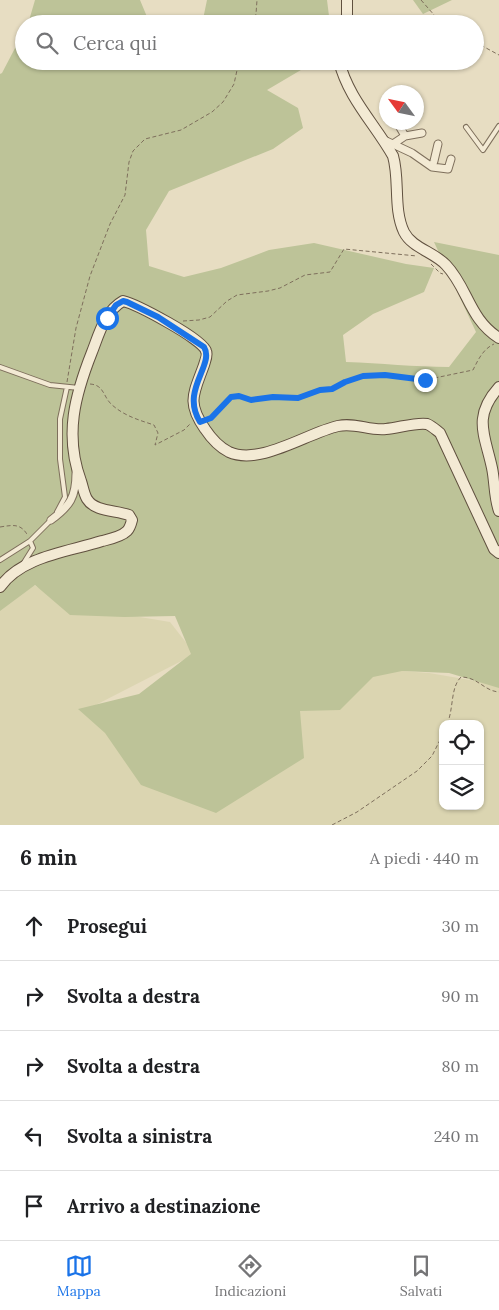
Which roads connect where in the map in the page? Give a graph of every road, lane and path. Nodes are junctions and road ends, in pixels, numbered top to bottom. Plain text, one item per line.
1 (257, 0) edge
2 (347, 0) edge
3 (421, 0) edge
4 (256, 15) edge
5 (347, 15) edge
6 (434, 15) edge
7 (484, 47) edge
8 (499, 55) edge
9 (237, 70) edge
10 (341, 70) edge
11 (466, 126) dead end
12 (499, 126) edge
13 (402, 130) edge
14 (422, 133) dead end
15 (406, 136) junction
16 (382, 139) junction
17 (392, 144) junction
18 (438, 144) dead end
19 (451, 159) dead end
20 (432, 166) junction
21 (422, 257) dead end
22 (429, 261) dead end
23 (450, 271) junction
24 (177, 322) dead end
25 (499, 338) edge
26 (499, 342) edge
27 (0, 367) edge
28 (67, 387) junction
29 (79, 387) junction
30 (499, 387) edge
31 (199, 421) junction
32 (76, 468) junction
33 (499, 511) edge
34 (51, 520) junction
35 (0, 527) edge
36 (30, 541) junction
37 (499, 553) edge
38 (0, 560) edge
39 (20, 568) junction
40 (0, 587) edge
41 (499, 692) edge
42 (448, 720) edge
43 (439, 742) edge
44 (332, 825) edge

1 - 4 path
2 - 5 street
3 - 6 path
7 - 8 path
9 - 28 path
10 - 16 street
11 - 12 lane
13 - 15 street
14 - 15 street
15 - 17 street
16 - 17 street
16 - 23 street
17 - 20 street
18 - 20 street
19 - 20 street
21 - 24 path
22 - 23 path
23 - 25 street
26 - 31 path
27 - 28 lane
28 - 29 lane
28 - 34 lane
29 - 31 path
29 - 31 street
29 - 32 street
30 - 33 street
31 - 37 street
32 - 34 street
32 - 39 street
34 - 36 lane
35 - 36 path
36 - 38 lane
36 - 39 lane
39 - 40 street
41 - 42 path
43 - 44 path

